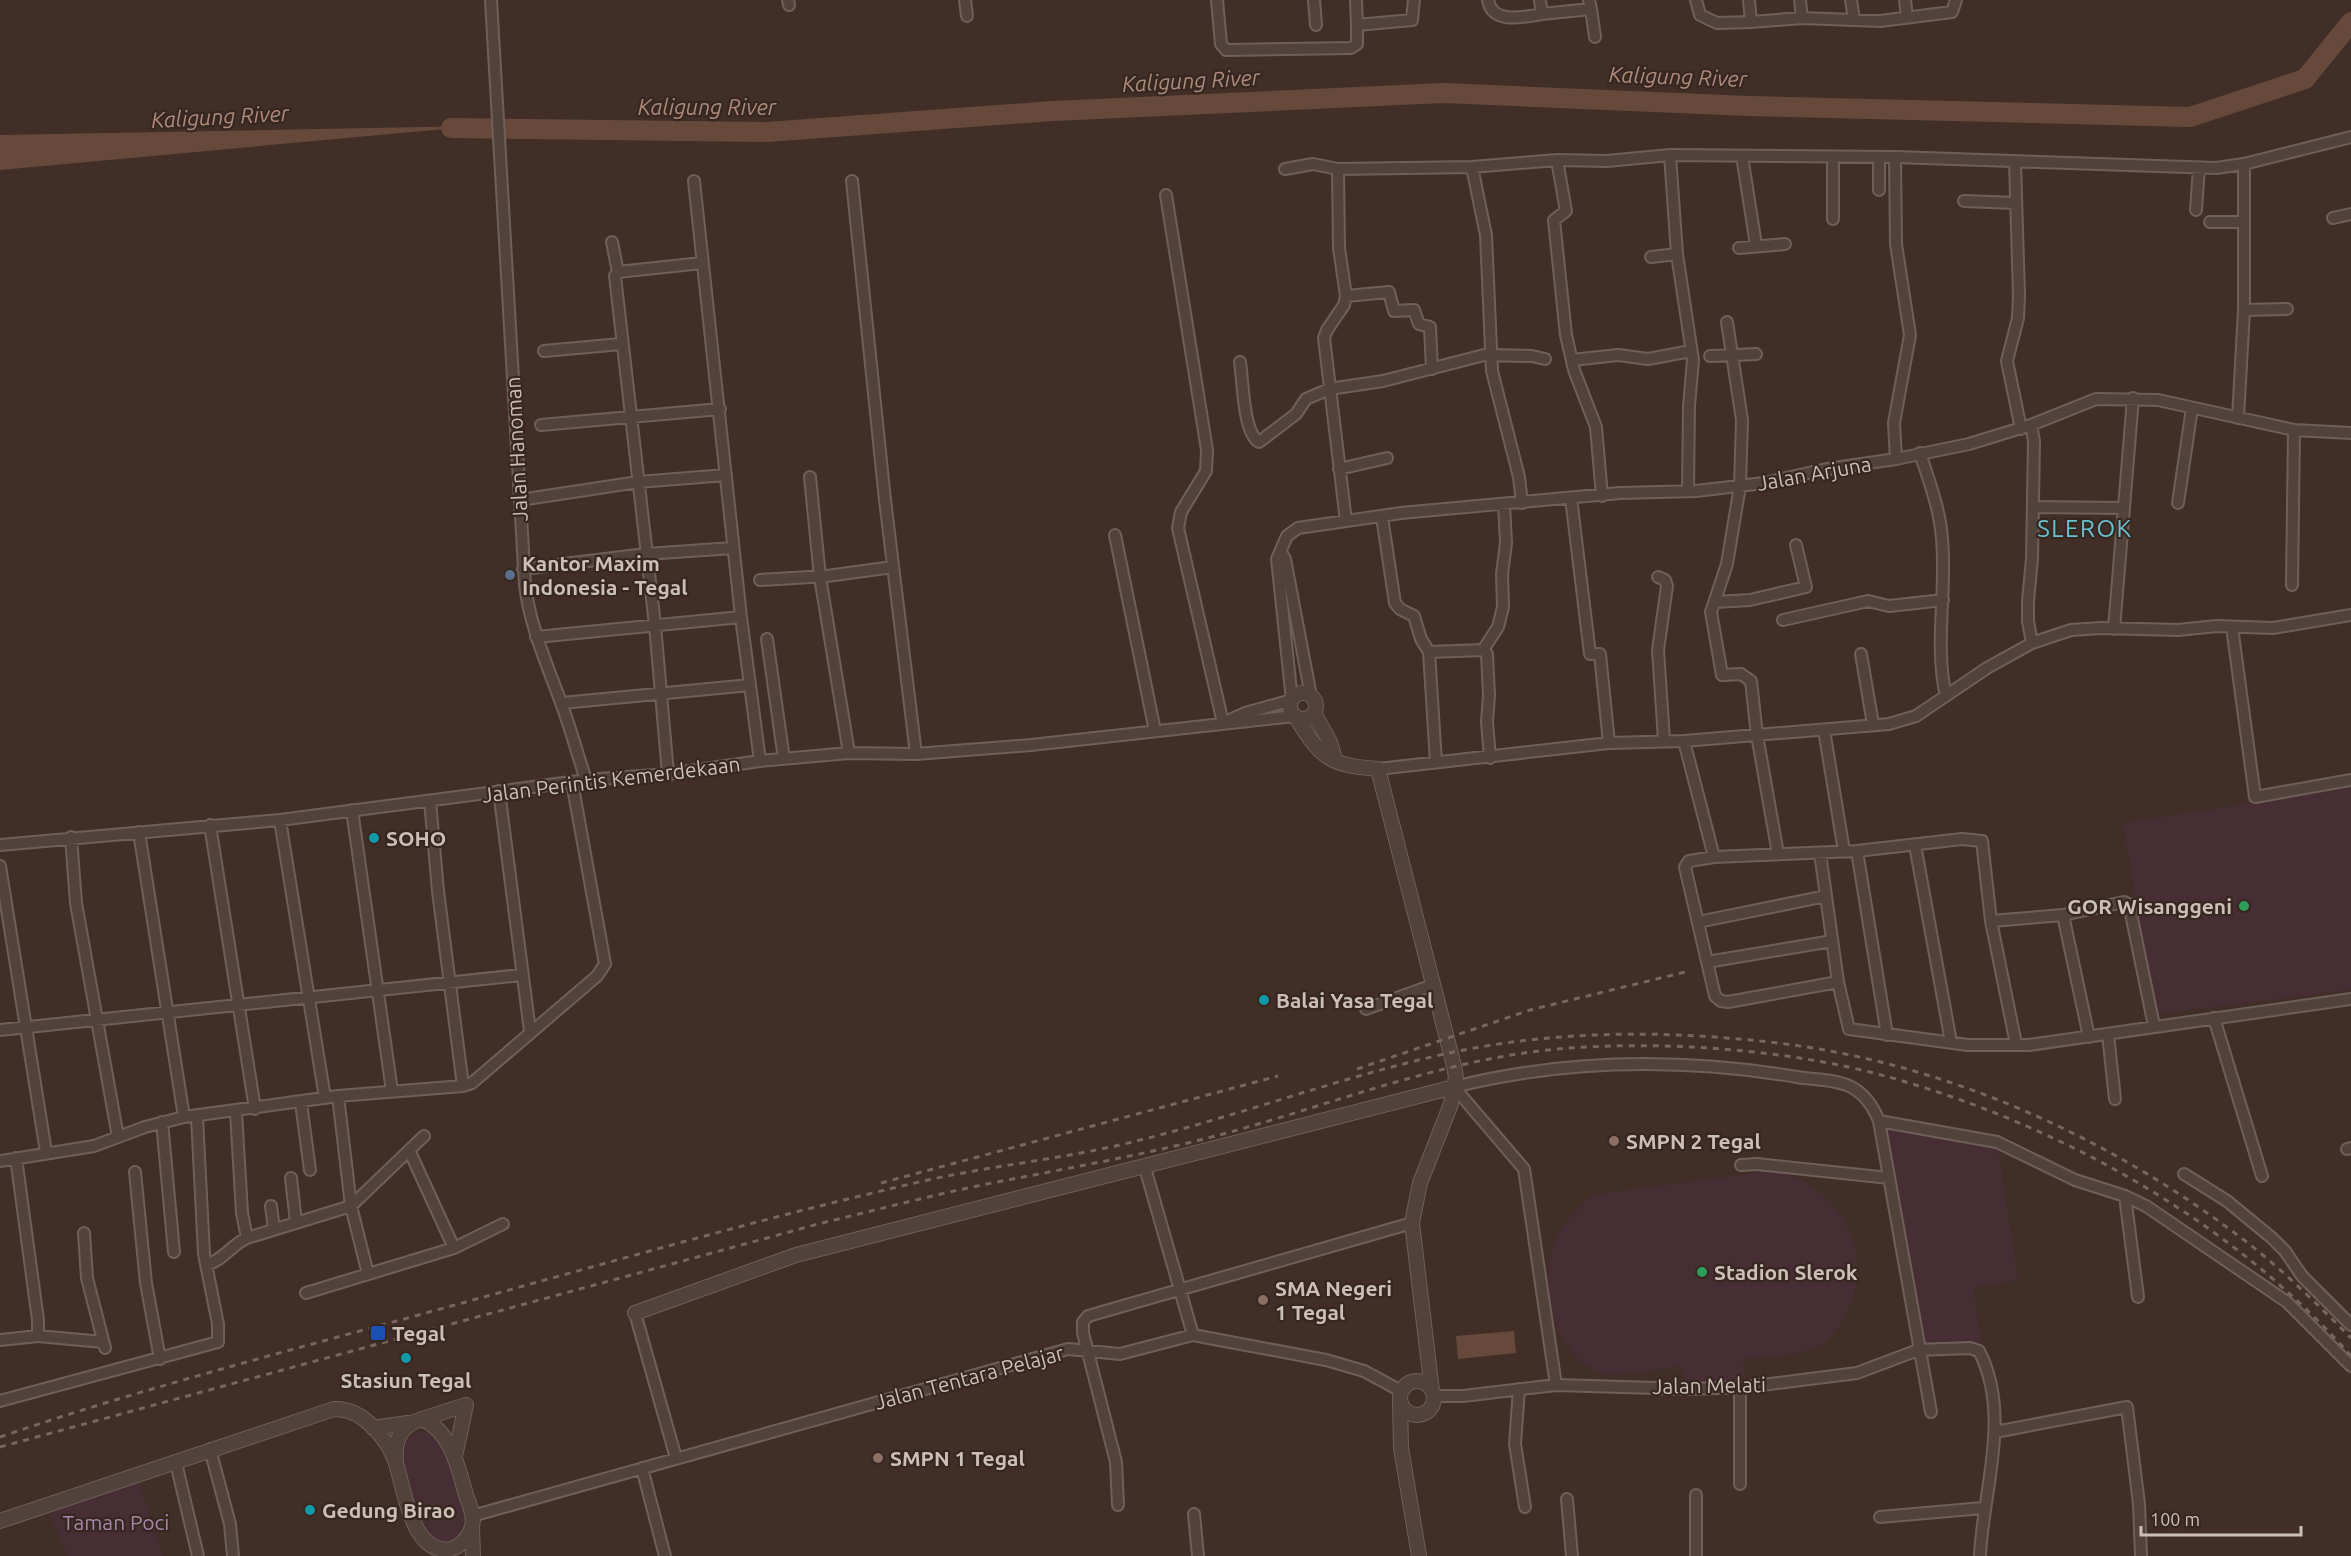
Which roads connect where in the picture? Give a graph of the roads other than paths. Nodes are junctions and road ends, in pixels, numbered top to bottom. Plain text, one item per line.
1 (490, 0) edge
2 (965, 0) edge
3 (1217, 0) edge
4 (1314, 0) edge
5 (1356, 0) edge
6 (1414, 0) edge
7 (1488, 0) edge
8 (1540, 0) edge
9 (1696, 0) edge
10 (1749, 0) edge
11 (1800, 0) edge
12 (1851, 0) edge
13 (1905, 0) edge
14 (1956, 0) edge
15 (1590, 4) edge
16 (1542, 14) junction
17 (967, 16) dead end
18 (1907, 17) junction
19 (1802, 18) junction
20 (1854, 20) junction
21 (1751, 22) junction
22 (1316, 25) dead end
23 (1357, 25) junction
24 (1594, 37) dead end
25 (2351, 137) edge
26 (1670, 155) junction
27 (1742, 156) junction
28 (1833, 158) junction
29 (1879, 158) junction
30 (1895, 158) junction
31 (1557, 160) junction
32 (2015, 162) junction
33 (2244, 164) junction
34 (1472, 167) junction
35 (2199, 168) junction
36 (1285, 169) dead end
37 (1338, 170) junction
38 (852, 181) dead end
39 (694, 182) dead end
40 (1879, 190) dead end
41 (1166, 195) dead end
42 (1964, 201) dead end
43 (2016, 203) junction
44 (2196, 210) dead end
45 (2351, 214) edge
46 (2332, 218) dead end
47 (1833, 219) dead end
48 (2211, 222) dead end
49 (2244, 222) junction
50 (612, 242) dead end
51 (1785, 244) dead end
52 (1756, 245) junction
53 (1739, 248) dead end
54 (1677, 254) junction
55 (1651, 257) dead end
56 (702, 263) junction
57 (618, 272) junction
58 (1346, 296) junction
59 (2287, 309) dead end
60 (2244, 310) junction
61 (1727, 322) dead end
62 (621, 344) junction
63 (544, 351) dead end
64 (1691, 351) junction
65 (1732, 354) junction
66 (1756, 354) dead end
67 (1491, 355) junction
68 (1710, 356) dead end
69 (1545, 359) dead end
70 (1572, 360) junction
71 (1240, 362) dead end
72 (1432, 369) junction
73 (1329, 389) junction
74 (2133, 398) junction
75 (2192, 408) junction
76 (720, 409) junction
77 (631, 417) junction
78 (2238, 418) junction
79 (541, 425) dead end
80 (2026, 427) junction
81 (2294, 430) junction
82 (2351, 433) edge
83 (1920, 453) junction
84 (1386, 458) dead end
85 (1896, 459) junction
86 (1339, 469) junction
87 (726, 475) junction
88 (810, 477) dead end
89 (638, 482) junction
90 (1740, 486) junction
91 (1688, 491) junction
92 (1602, 496) junction
93 (1571, 498) junction
94 (520, 500) junction
95 (1522, 503) junction
96 (2178, 503) dead end
97 (1504, 504) junction
98 (2033, 507) junction
99 (2124, 507) junction
100 (1382, 517) junction
101 (1346, 521) junction
102 (1116, 535) dead end
103 (1796, 545) dead end
104 (733, 548) junction
105 (1281, 552) junction
106 (645, 554) junction
107 (892, 567) junction
108 (523, 569) junction
109 (820, 576) junction
110 (1658, 577) dead end
111 (760, 580) dead end
112 (2292, 585) dead end
113 (1942, 600) junction
114 (1715, 602) junction
115 (2351, 615) edge
116 (741, 617) junction
117 (1783, 620) dead end
118 (655, 625) junction
119 (2232, 627) junction
120 (2114, 629) junction
121 (536, 637) junction
122 (767, 639) dead end
123 (2032, 644) junction
124 (1484, 650) junction
125 (1430, 652) junction
126 (1861, 654) dead end
127 (750, 685) junction
128 (660, 693) junction
129 (1311, 696) junction
130 (1946, 696) junction
131 (1292, 700) junction
132 (562, 703) junction
133 (1314, 713) junction
134 (1295, 716) junction
135 (1223, 723) junction
136 (1873, 724) junction
137 (1155, 730) junction
138 (1824, 730) junction
139 (1757, 735) junction
140 (1664, 740) junction
141 (1684, 741) junction
142 (1609, 743) junction
143 (849, 753) junction
144 (916, 754) junction
145 (1490, 758) junction
146 (784, 759) junction
147 (1335, 760) junction
148 (760, 761) junction
149 (1437, 762) junction
150 (1378, 769) junction
151 (668, 774) junction
152 (586, 780) junction
153 (2351, 780) edge
154 (572, 782) junction
155 (499, 791) junction
156 (430, 801) junction
157 (352, 810) junction
158 (280, 820) junction
159 (210, 825) junction
160 (139, 832) junction
161 (71, 837) junction
162 (0, 845) edge
163 (1915, 845) junction
164 (1844, 851) junction
165 (1857, 851) junction
166 (1820, 853) junction
167 (1778, 854) junction
168 (1714, 857) junction
169 (0, 866) edge
170 (1826, 896) junction
171 (2063, 915) junction
172 (1991, 921) junction
173 (1698, 922) junction
174 (1832, 941) junction
175 (1707, 962) junction
176 (521, 975) junction
177 (449, 981) junction
178 (1838, 982) junction
179 (1433, 985) junction
180 (376, 988) junction
181 (308, 996) junction
182 (2351, 999) edge
183 (239, 1004) junction
184 (1366, 1009) dead end
185 (167, 1011) junction
186 (97, 1018) junction
187 (2214, 1018) junction
188 (2154, 1026) junction
189 (27, 1027) junction
190 (0, 1030) edge
191 (530, 1031) junction
192 (2108, 1034) junction
193 (1887, 1035) junction
194 (2089, 1037) junction
195 (1951, 1042) junction
196 (2016, 1044) junction
197 (463, 1086) junction
198 (1454, 1087) junction
199 (392, 1091) junction
200 (338, 1096) junction
201 (325, 1098) junction
202 (2115, 1100) dead end
203 (301, 1103) junction
204 (255, 1108) junction
205 (236, 1112) junction
206 (184, 1117) junction
207 (197, 1117) junction
208 (1879, 1121) junction
209 (162, 1122) junction
210 (424, 1136) dead end
211 (118, 1137) junction
212 (409, 1150) junction
213 (46, 1152) junction
214 (16, 1158) junction
215 (0, 1161) edge
216 (1741, 1165) dead end
217 (1145, 1168) junction
218 (310, 1170) dead end
219 (135, 1172) dead end
220 (2184, 1174) dead end
221 (2262, 1176) dead end
222 (291, 1178) dead end
223 (1889, 1178) junction
224 (2125, 1196) junction
225 (271, 1206) dead end
226 (351, 1206) junction
227 (296, 1222) junction
228 (1412, 1223) junction
229 (503, 1224) dead end
230 (274, 1229) junction
231 (84, 1233) dead end
232 (247, 1238) junction
233 (453, 1248) junction
234 (174, 1252) dead end
235 (206, 1265) junction
236 (368, 1274) junction
237 (1182, 1288) junction
238 (306, 1293) dead end
239 (2138, 1297) dead end
240 (635, 1313) joint
241 (2351, 1325) edge
242 (1193, 1335) junction
243 (38, 1336) junction
244 (0, 1340) edge
245 (1428, 1345) junction
246 (1087, 1350) junction
247 (1918, 1350) junction
248 (160, 1359) junction
249 (2351, 1366) edge
250 (1556, 1385) junction
251 (1740, 1388) junction
252 (1519, 1389) junction
253 (1402, 1393) junction
254 (1433, 1394) junction
255 (0, 1401) edge
256 (1931, 1412) dead end
257 (1422, 1414) junction
258 (415, 1421) junction
259 (373, 1428) junction
260 (1995, 1432) junction
261 (1401, 1448) junction
262 (210, 1449) junction
263 (455, 1457) junction
264 (676, 1458) junction
265 (176, 1463) junction
266 (396, 1463) junction
267 (642, 1468) junction
268 (1740, 1484) dead end
269 (1696, 1495) dead end
270 (1567, 1499) dead end
271 (1118, 1505) dead end
272 (1525, 1507) dead end
273 (1983, 1508) junction
274 (1194, 1514) dead end
275 (1880, 1516) dead end
276 (0, 1521) edge
277 (472, 1522) junction
278 (428, 1550) edge
279 (198, 1556) edge
280 (233, 1556) edge
281 (473, 1556) edge
282 (665, 1556) edge
283 (1198, 1556) edge
284 (1419, 1556) edge
285 (1572, 1556) edge
286 (1696, 1556) edge
287 (1980, 1556) edge
288 (2141, 1556) edge

1 - 94 street, Jalan Hanoman
2 - 17 street
3 - 23 street
4 - 22 street
5 - 23 street
6 - 23 street
7 - 16 street
8 - 16 street
9 - 21 street
10 - 21 street
11 - 19 street
12 - 20 street
13 - 18 street
14 - 18 street
15 - 16 street
15 - 24 street
18 - 20 street
19 - 20 street
19 - 21 street
25 - 33 street
26 - 27 street
26 - 31 street
26 - 54 street
27 - 28 street
27 - 52 street
28 - 29 street
28 - 47 street
29 - 30 street
29 - 40 street
30 - 32 street
30 - 85 street
31 - 34 street
31 - 70 street
32 - 35 street
32 - 43 street
33 - 35 street
33 - 49 street
34 - 37 street
34 - 67 street
35 - 44 street
36 - 37 street
37 - 58 street
38 - 107 street
39 - 56 street
41 - 135 street
42 - 43 street
43 - 80 street
45 - 46 street
48 - 49 street
49 - 60 street
50 - 57 street
51 - 52 street
52 - 53 street
54 - 55 street
54 - 64 street
56 - 57 street
56 - 76 street
57 - 62 street
58 - 72 street
58 - 73 street
59 - 60 street
60 - 78 street
61 - 65 street
62 - 63 street
62 - 77 street
64 - 70 street
64 - 91 street
65 - 66 street
65 - 68 street
65 - 90 street
67 - 69 street
67 - 72 street
67 - 95 street
70 - 92 street
71 - 73 street
72 - 73 street
73 - 86 street
74 - 75 street, Jalan Arjuna
74 - 80 street, Jalan Arjuna
74 - 99 street
75 - 78 street, Jalan Arjuna
75 - 96 street
76 - 77 street
76 - 87 street
77 - 79 street
77 - 89 street
78 - 81 street, Jalan Arjuna
80 - 83 street, Jalan Arjuna
80 - 98 street
81 - 82 street, Jalan Arjuna
81 - 112 street
83 - 85 street, Jalan Arjuna
83 - 113 street
84 - 86 street
85 - 90 street, Jalan Arjuna
86 - 101 street
87 - 89 street
87 - 104 street
88 - 109 street
89 - 94 street
89 - 106 street
90 - 91 street, Jalan Arjuna
90 - 114 street
91 - 92 street, Jalan Arjuna
92 - 93 street, Jalan Arjuna
93 - 95 street, Jalan Arjuna
93 - 142 street
94 - 108 street, Jalan Hanoman
95 - 97 street, Jalan Arjuna
97 - 100 street, Jalan Arjuna
97 - 124 street
98 - 99 street
98 - 123 street
99 - 120 street
100 - 101 street, Jalan Arjuna
100 - 125 street
101 - 105 street, Jalan Arjuna
102 - 137 street
103 - 114 street
104 - 106 street
104 - 116 street
105 - 129 street
105 - 131 street
106 - 108 street
106 - 118 street
107 - 109 street
107 - 144 street
108 - 121 street, Jalan Hanoman
109 - 111 street
109 - 143 street
110 - 140 street
113 - 117 street
113 - 130 street
114 - 139 street
115 - 119 street
116 - 118 street
116 - 127 street
118 - 121 street
118 - 128 street
119 - 120 street
119 - 153 street
120 - 123 street
121 - 132 street, Jalan Hanoman
122 - 146 street
123 - 130 street
124 - 125 street
124 - 145 street
125 - 149 street
126 - 136 street
127 - 128 street
127 - 148 street
128 - 132 street
128 - 151 street
129 - 131 street, Jalan Perintis Kemerdekaan
129 - 133 street
130 - 136 street
131 - 134 street
131 - 135 street, Jalan Perintis Kemerdekaan
132 - 152 street, Jalan Hanoman
133 - 134 street, Jalan Perintis Kemerdekaan
133 - 147 street
134 - 135 street, Jalan Perintis Kemerdekaan
134 - 147 street
135 - 137 street, Jalan Perintis Kemerdekaan
136 - 138 street
137 - 144 street, Jalan Perintis Kemerdekaan
138 - 139 street
138 - 164 street
139 - 141 street
139 - 167 street
140 - 141 street
140 - 142 street
141 - 168 street
142 - 145 street
143 - 144 street, Jalan Perintis Kemerdekaan
143 - 146 street, Jalan Perintis Kemerdekaan
145 - 149 street
146 - 148 street, Jalan Perintis Kemerdekaan
147 - 150 street
148 - 151 street, Jalan Perintis Kemerdekaan
149 - 150 street
150 - 179 street
151 - 152 street, Jalan Perintis Kemerdekaan
152 - 154 street, Jalan Perintis Kemerdekaan
154 - 155 street, Jalan Perintis Kemerdekaan
154 - 191 street
155 - 156 street, Jalan Perintis Kemerdekaan
155 - 176 street
156 - 157 street, Jalan Perintis Kemerdekaan
156 - 177 street
157 - 158 street, Jalan Perintis Kemerdekaan
157 - 180 street
158 - 159 street, Jalan Perintis Kemerdekaan
158 - 181 street
159 - 160 street, Jalan Perintis Kemerdekaan
159 - 183 street
160 - 161 street, Jalan Perintis Kemerdekaan
160 - 185 street
161 - 162 street, Jalan Perintis Kemerdekaan
161 - 186 street
163 - 165 street
163 - 172 street
163 - 195 street
164 - 165 street
164 - 166 street
165 - 193 street
166 - 167 street
166 - 170 street
167 - 168 street
168 - 173 street
169 - 189 street
170 - 173 street
170 - 174 street
171 - 172 street
171 - 188 street
171 - 194 street
172 - 196 street
173 - 175 street
174 - 175 street
174 - 178 street
175 - 178 street
176 - 177 street
176 - 191 street
177 - 180 street
177 - 197 street
178 - 193 street
179 - 184 street
179 - 198 street
180 - 181 street
180 - 199 street
181 - 183 street
181 - 201 street
182 - 187 street
183 - 185 street
183 - 204 street
185 - 186 street
185 - 206 street
186 - 189 street
186 - 211 street
187 - 188 street
187 - 221 street
188 - 192 street
189 - 190 street
189 - 213 street
191 - 197 street
192 - 194 street
192 - 202 street
193 - 195 street
194 - 196 street
195 - 196 street
197 - 199 street
198 - 208 street
198 - 217 street
198 - 228 street
198 - 250 street
199 - 200 street
200 - 201 street
200 - 226 street
201 - 203 street
203 - 204 street
203 - 218 street
204 - 205 street
205 - 207 street
205 - 232 street
206 - 207 street
206 - 209 street
207 - 235 street
208 - 223 street
208 - 224 street
209 - 211 street
209 - 234 street
210 - 212 street
211 - 213 street
212 - 226 street
212 - 233 street
213 - 214 street
214 - 215 street
214 - 243 street
216 - 223 street
217 - 237 street
217 - 240 street
219 - 248 street
220 - 241 street
222 - 227 street
223 - 247 street
224 - 239 street
224 - 249 street
225 - 230 street
226 - 227 street
226 - 236 street
227 - 230 street
228 - 237 street
228 - 245 street
229 - 233 street
230 - 232 street
231 - 243 street
232 - 235 street
233 - 236 street
235 - 248 street
236 - 238 street
237 - 242 street
237 - 246 street
240 - 264 street
242 - 246 street, Jalan Tentara Pelajar
242 - 253 street, Jalan Tentara Pelajar
243 - 244 street
245 - 253 street
245 - 254 street
246 - 264 street, Jalan Tentara Pelajar
246 - 271 street
247 - 251 street, Jalan Melati
247 - 256 street
247 - 260 street, Jalan Melati
248 - 255 street
250 - 251 street, Jalan Melati
250 - 252 street, Jalan Melati
251 - 268 street
252 - 254 street, Jalan Melati
252 - 272 street
253 - 254 street
253 - 257 street
253 - 261 street
254 - 257 street
257 - 261 street
258 - 259 street
258 - 263 street
258 - 263 street
258 - 266 street
259 - 262 street
259 - 266 street
260 - 273 street
260 - 288 street
261 - 284 street
262 - 265 street
262 - 280 street
263 - 277 street
264 - 267 street, Jalan Tentara Pelajar
265 - 276 street
265 - 279 street
266 - 278 street
267 - 277 street, Jalan Tentara Pelajar
267 - 282 street
269 - 286 street
270 - 285 street
273 - 275 street
273 - 287 street
274 - 283 street
277 - 278 street
277 - 281 street

